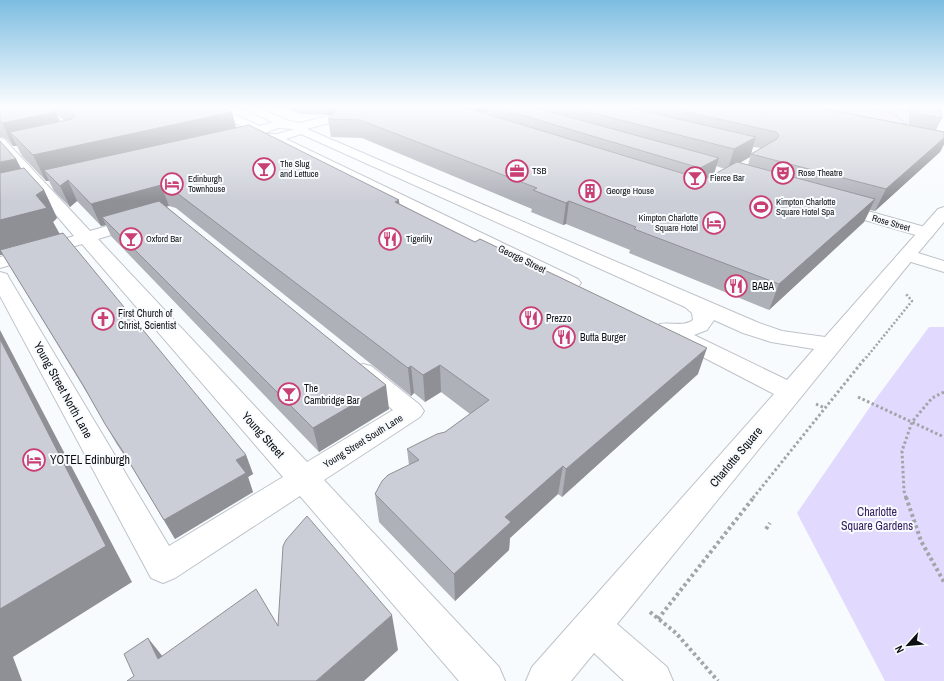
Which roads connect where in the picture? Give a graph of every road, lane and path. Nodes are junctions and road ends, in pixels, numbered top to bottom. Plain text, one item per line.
1 (247, 138) edge
2 (276, 138) edge
3 (322, 138) edge
4 (244, 139) edge
5 (0, 142) edge
6 (25, 149) edge
7 (5, 154) edge
8 (828, 205) edge
9 (944, 212) edge
10 (154, 217) edge
11 (926, 233) junction
12 (86, 237) junction
13 (907, 255) junction
14 (0, 263) edge
15 (944, 267) edge
16 (892, 273) junction
17 (0, 278) edge
18 (584, 289) edge
19 (693, 303) junction
20 (831, 345) junction
21 (350, 361) edge
22 (791, 392) junction
23 (944, 392) edge
24 (858, 397) dead end
25 (912, 422) junction
26 (944, 437) edge
27 (302, 478) junction
28 (770, 523) dead end
29 (766, 529) dead end
30 (944, 582) edge
31 (592, 627) junction
32 (485, 681) edge
33 (546, 681) edge
34 (653, 681) edge
35 (718, 681) edge

1 - 4 street
2 - 18 street, George Street
3 - 19 street
5 - 7 street, Young Street
6 - 7 street
7 - 12 street, Young Street
8 - 11 street, Rose Street
9 - 11 street, Charlotte Square
10 - 12 street
11 - 13 street, Charlotte Square
12 - 14 street
12 - 27 street, Young Street
13 - 15 street
13 - 16 street, Charlotte Square
16 - 20 street, Charlotte Square
16 - 35 path
17 - 27 street, Young Street North Lane
19 - 20 street
19 - 22 street
20 - 22 street, Charlotte Square
21 - 27 street, Young Street South Lane
22 - 31 street, Charlotte Square
23 - 25 path
24 - 25 path
25 - 26 path
25 - 30 path
27 - 32 street, Young Street
28 - 29 path
31 - 33 street, Charlotte Square
31 - 34 street

